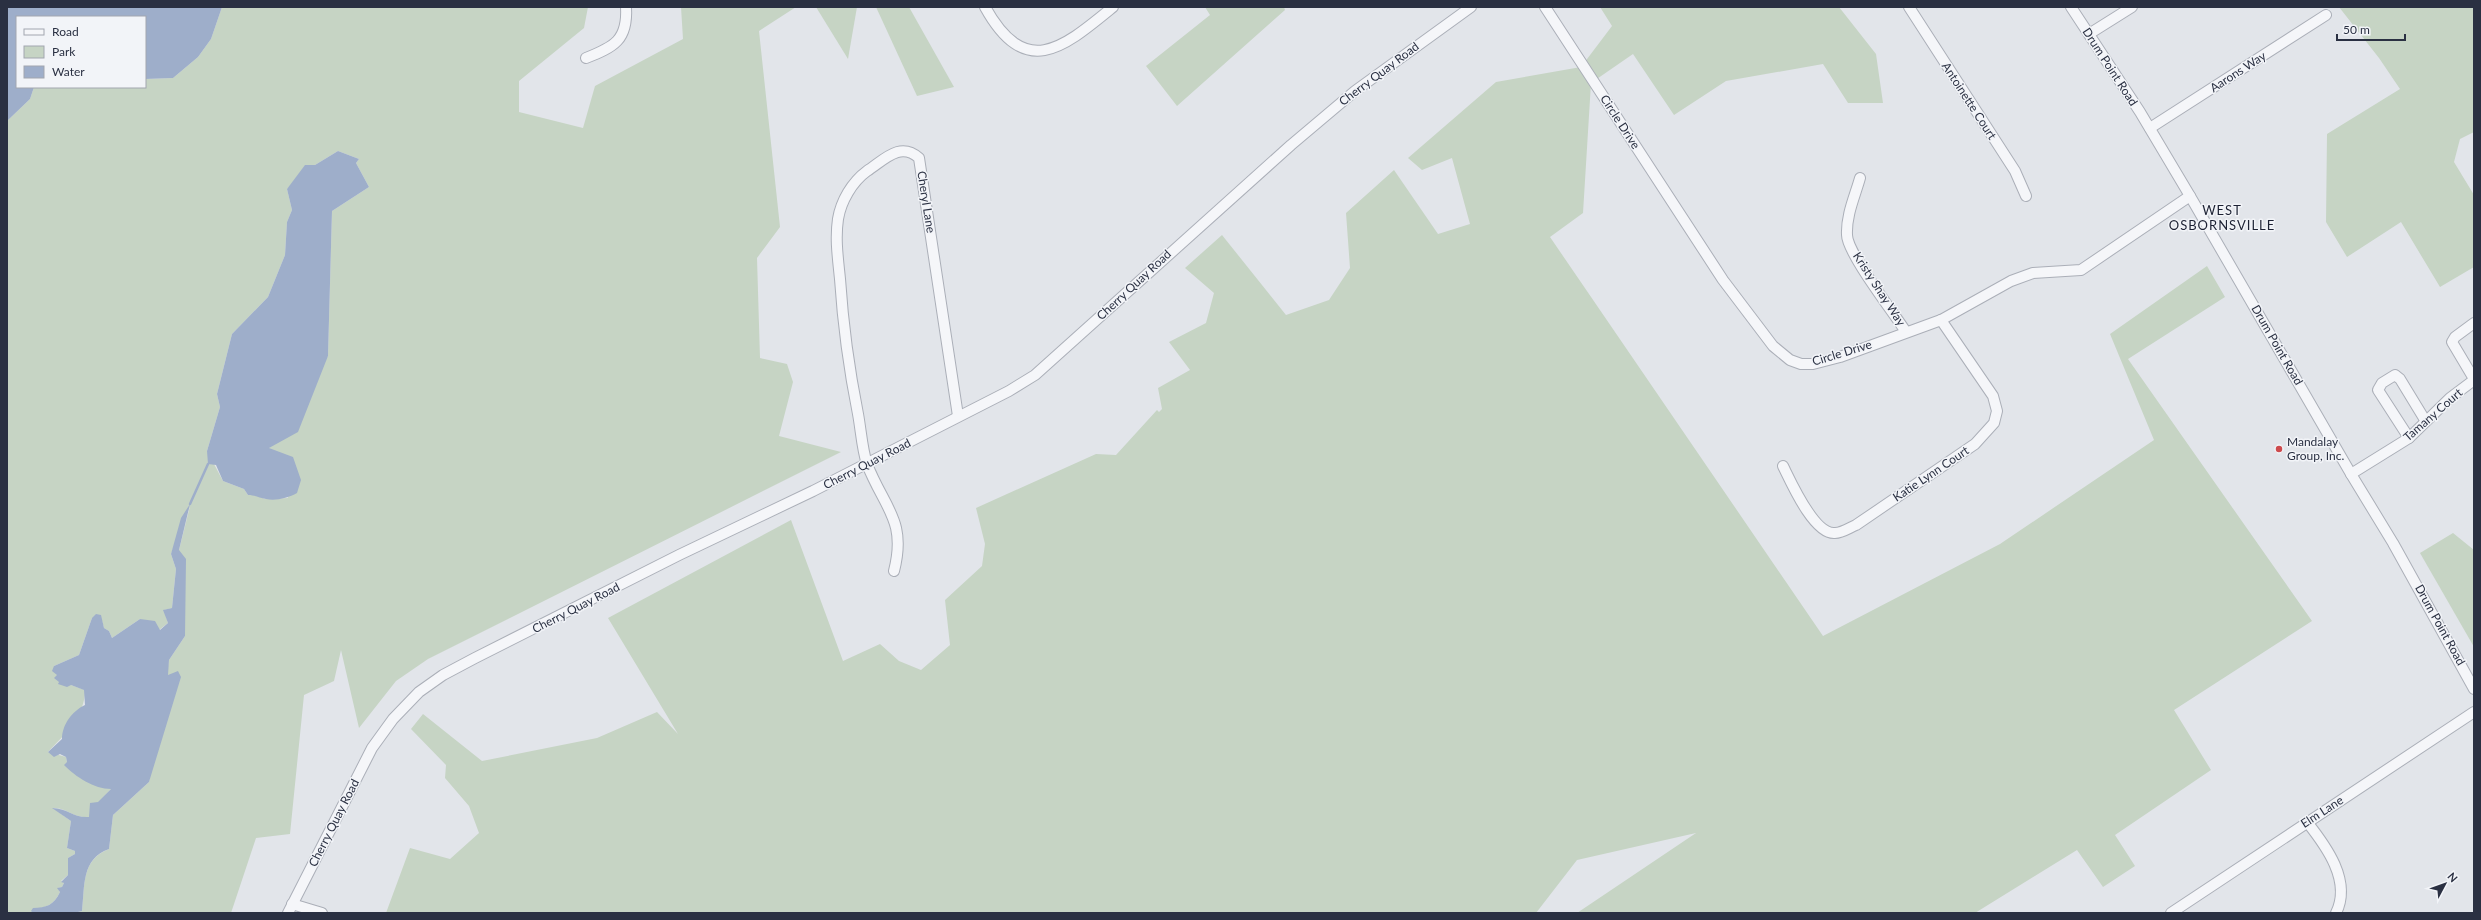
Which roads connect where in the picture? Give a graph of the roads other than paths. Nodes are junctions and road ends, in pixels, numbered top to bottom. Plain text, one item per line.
1 (626, 7) edge
2 (985, 7) edge
3 (1113, 7) edge
4 (1471, 7) edge
5 (1545, 7) edge
6 (1909, 7) edge
7 (2071, 7) edge
8 (2132, 7) edge
9 (2326, 15) dead end
10 (2089, 34) junction
11 (586, 58) dead end
12 (2150, 128) junction
13 (1860, 178) dead end
14 (2026, 196) dead end
15 (2190, 196) junction
16 (1941, 320) junction
17 (2474, 323) edge
18 (1906, 332) junction
19 (2474, 379) edge
20 (958, 416) junction
21 (2425, 420) junction
22 (2409, 438) junction
23 (867, 463) junction
24 (1783, 466) dead end
25 (2351, 474) junction
26 (894, 572) dead end
27 (2474, 689) edge
28 (2474, 712) edge
29 (2307, 822) junction
30 (290, 908) edge
31 (322, 913) edge
32 (2171, 913) edge
33 (2336, 913) edge

1 - 11 street
2 - 3 street
4 - 20 street, Cherry Quay Road
5 - 18 street, Circle Drive
6 - 14 street, Antoinette Court
7 - 10 street, Drum Point Road
8 - 10 street
9 - 12 street, Aarons Way
10 - 12 street, Drum Point Road
12 - 15 street, Drum Point Road
13 - 18 street, Kristy Shay Way
15 - 16 street, Circle Drive
15 - 25 street, Drum Point Road
16 - 18 street, Circle Drive
16 - 24 street, Katie Lynn Court
17 - 19 street
19 - 21 street, Tamany Court
20 - 23 street, Cherry Quay Road
20 - 23 street, Cheryl Lane
21 - 22 street, Tamany Court
21 - 22 street
22 - 25 street, Tamany Court
23 - 26 street, Cheryl Lane
23 - 30 street, Cherry Quay Road
25 - 27 street, Drum Point Road
28 - 29 street, Elm Lane
29 - 32 street, Elm Lane
29 - 33 street
30 - 31 street

